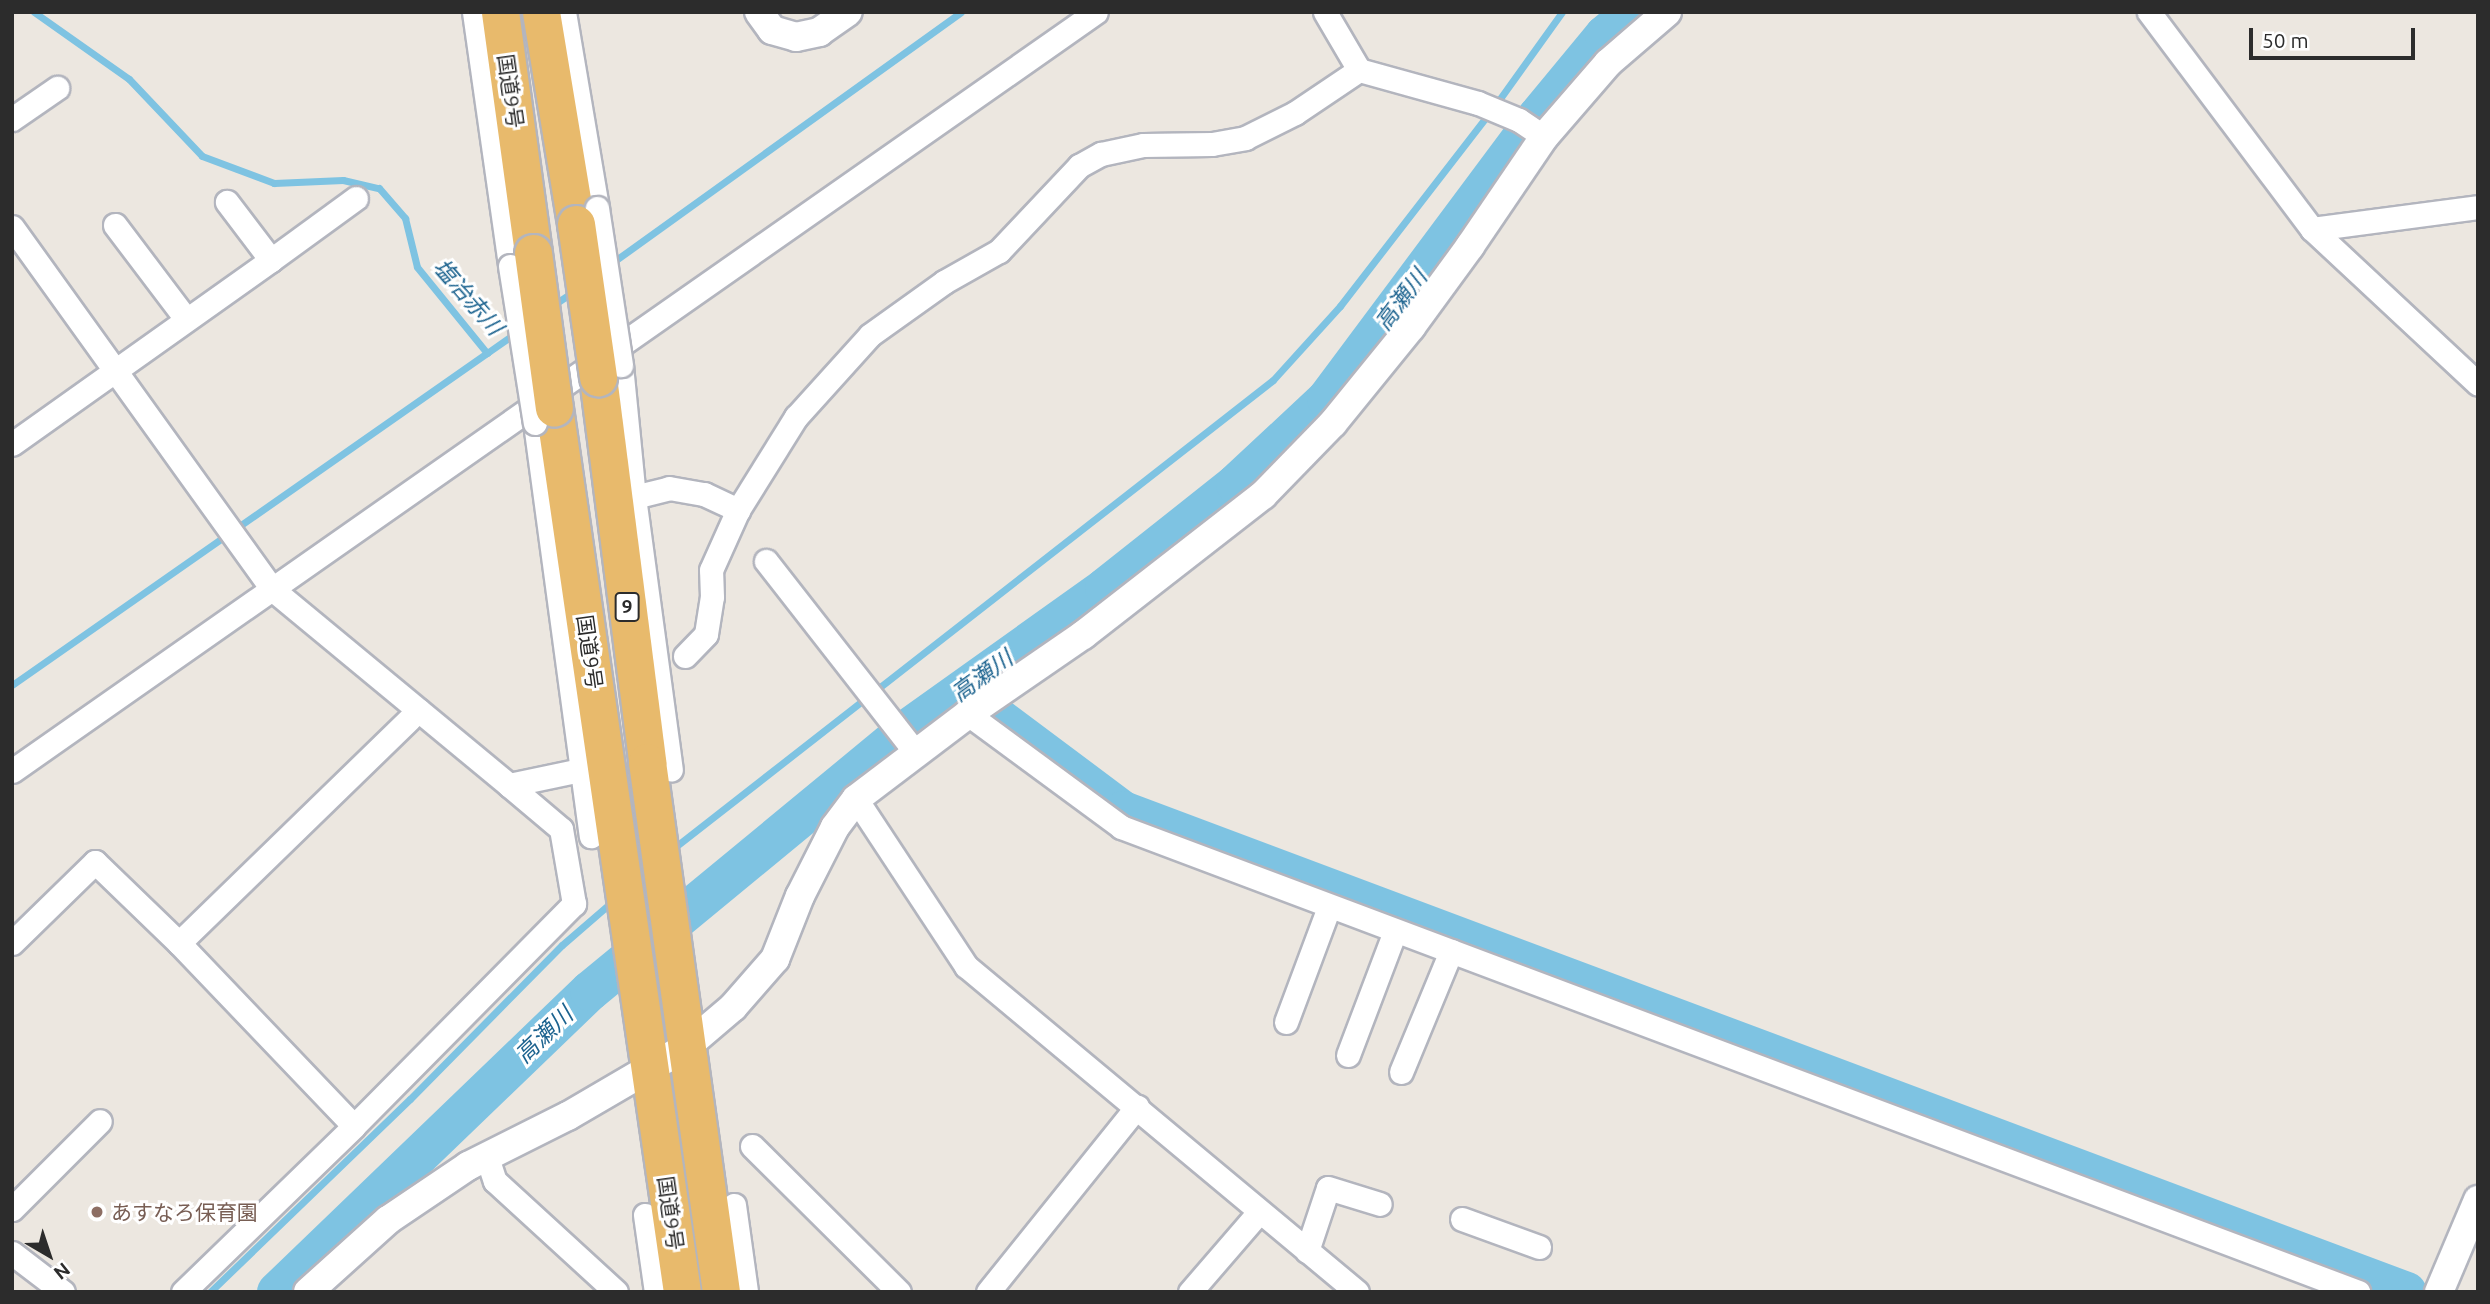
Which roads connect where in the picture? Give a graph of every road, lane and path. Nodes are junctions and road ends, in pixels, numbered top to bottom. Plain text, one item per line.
1 (474, 12) edge
2 (500, 12) edge
3 (542, 12) edge
4 (564, 12) edge
5 (759, 12) edge
6 (848, 12) edge
7 (1096, 12) edge
8 (1325, 12) edge
9 (1667, 12) edge
10 (2150, 12) edge
11 (570, 48) junction
12 (1359, 70) junction
13 (57, 88) dead end
14 (12, 119) edge
15 (516, 125) junction
16 (1544, 137) junction
17 (495, 159) junction
18 (356, 198) dead end
19 (227, 202) dead end
20 (2478, 206) edge
21 (587, 216) junction
22 (115, 225) dead end
23 (12, 227) edge
24 (2312, 229) junction
25 (521, 259) junction
26 (271, 260) junction
27 (186, 319) junction
28 (609, 371) junction
29 (115, 373) junction
30 (2478, 384) edge
31 (544, 416) junction
32 (12, 444) edge
33 (634, 497) junction
34 (738, 510) junction
35 (766, 561) dead end
36 (272, 589) junction
37 (685, 656) dead end
38 (419, 710) junction
39 (968, 714) junction
40 (916, 753) junction
41 (659, 766) junction
42 (12, 771) edge
43 (582, 776) junction
44 (509, 785) junction
45 (856, 799) junction
46 (608, 831) junction
47 (1329, 907) junction
48 (1395, 931) junction
49 (12, 943) edge
50 (178, 943) junction
51 (1451, 951) junction
52 (1286, 1023) dead end
53 (686, 1047) junction
54 (1348, 1055) dead end
55 (651, 1068) junction
56 (1401, 1072) dead end
57 (1137, 1107) junction
58 (100, 1121) dead end
59 (354, 1126) junction
60 (752, 1146) dead end
61 (487, 1157) junction
62 (2478, 1200) edge
63 (1380, 1204) dead end
64 (734, 1205) dead end
65 (12, 1209) edge
66 (1259, 1212) junction
67 (645, 1215) dead end
68 (1462, 1219) dead end
69 (1539, 1247) dead end
70 (1307, 1251) junction
71 (12, 1253) edge
72 (64, 1292) edge
73 (183, 1292) edge
74 (308, 1292) edge
75 (616, 1292) edge
76 (656, 1292) edge
77 (682, 1292) edge
78 (721, 1292) edge
79 (746, 1292) edge
80 (899, 1292) edge
81 (988, 1292) edge
82 (1190, 1292) edge
83 (1357, 1292) edge
84 (2358, 1292) edge
85 (2439, 1292) edge

1 - 17 street
2 - 15 highway, 国道9号 / 9
3 - 11 street
3 - 21 highway, 国道9号 / 9
4 - 11 street
5 - 6 street
7 - 36 street
8 - 12 street
9 - 16 street
10 - 24 street
11 - 21 street
12 - 16 street
12 - 34 street
13 - 14 street
15 - 17 street
15 - 25 highway, 国道9号 / 9
16 - 39 street
17 - 25 street
18 - 26 street
19 - 26 street
20 - 24 street
21 - 28 highway, 国道9号 / 9, bridge
22 - 27 street
23 - 29 street
24 - 30 street
25 - 31 highway, 国道9号 / 9, bridge
26 - 27 street
27 - 29 street
28 - 33 street
28 - 41 highway, 国道9号 / 9
29 - 32 street
29 - 36 street
31 - 43 street
31 - 46 highway, 国道9号 / 9
33 - 34 street
33 - 41 street
34 - 37 street
35 - 40 street
36 - 38 street
36 - 42 street
38 - 44 street
38 - 50 street
39 - 40 street
39 - 47 street
40 - 45 street
41 - 53 highway, 国道9号 / 9
43 - 44 street
43 - 46 street
43 - 46 street
44 - 59 street
45 - 53 street
45 - 57 street
46 - 55 highway, 国道9号 / 9
47 - 48 street
47 - 52 street
48 - 51 street
48 - 54 street
49 - 50 street
50 - 59 street
51 - 56 street
51 - 84 street
53 - 55 street
53 - 78 highway, 国道9号 / 9
55 - 61 street
55 - 77 highway, 国道9号 / 9
57 - 66 street
57 - 81 street
58 - 65 street
59 - 73 street
60 - 80 street
61 - 74 street
61 - 75 street
62 - 85 street
63 - 70 street
64 - 79 street
66 - 70 street
66 - 82 street
67 - 76 street
68 - 69 street
70 - 83 street
71 - 72 street

